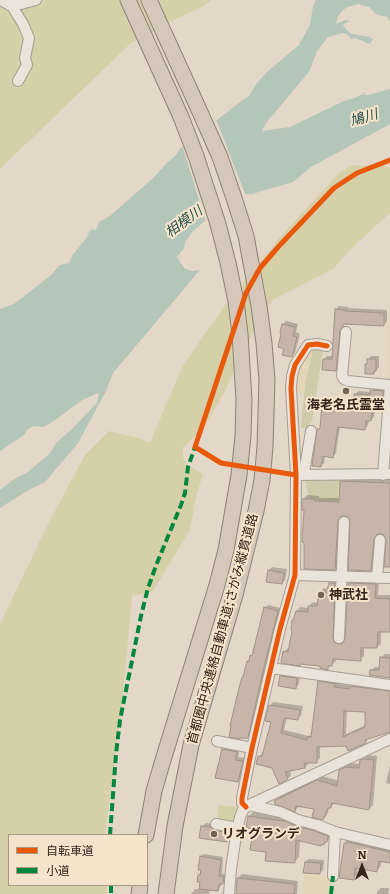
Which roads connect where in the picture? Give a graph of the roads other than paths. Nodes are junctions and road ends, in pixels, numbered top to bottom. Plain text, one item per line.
1 (36, 0) edge
2 (128, 0) edge
3 (148, 0) edge
4 (4, 2) edge
5 (18, 81) dead end
6 (346, 332) dead end
7 (327, 346) dead end
8 (390, 385) edge
9 (311, 431) dead end
10 (295, 450) junction
11 (307, 453) junction
12 (305, 467) dead end
13 (387, 474) edge
14 (296, 475) junction
15 (344, 522) dead end
16 (380, 540) dead end
17 (295, 575) junction
18 (341, 576) junction
19 (377, 578) junction
20 (390, 578) edge
21 (339, 638) dead end
22 (271, 668) junction
23 (390, 685) edge
24 (390, 739) edge
25 (217, 741) dead end
26 (252, 748) junction
27 (247, 806) junction
28 (216, 824) dead end
29 (238, 828) junction
30 (335, 832) junction
31 (146, 834) edge
32 (390, 846) edge
33 (333, 876) dead end
34 (166, 894) edge
35 (230, 894) edge

1 - 4 street
2 - 31 highway, 首都圏中央連絡自動車道;さがみ縦貫道路
3 - 34 highway, 首都圏中央連絡自動車道;さがみ縦貫道路
4 - 5 street
6 - 8 street
7 - 10 street
8 - 13 street
9 - 11 street
10 - 11 street
10 - 14 street
11 - 12 street
13 - 14 street
14 - 17 street
15 - 18 street
16 - 19 street
17 - 18 street
17 - 22 street
18 - 19 street
18 - 21 street
19 - 20 street
22 - 23 street
22 - 26 street
24 - 27 street
25 - 26 street
26 - 27 street
27 - 29 street
27 - 30 street
28 - 29 street
29 - 35 street
30 - 32 street
30 - 33 street

